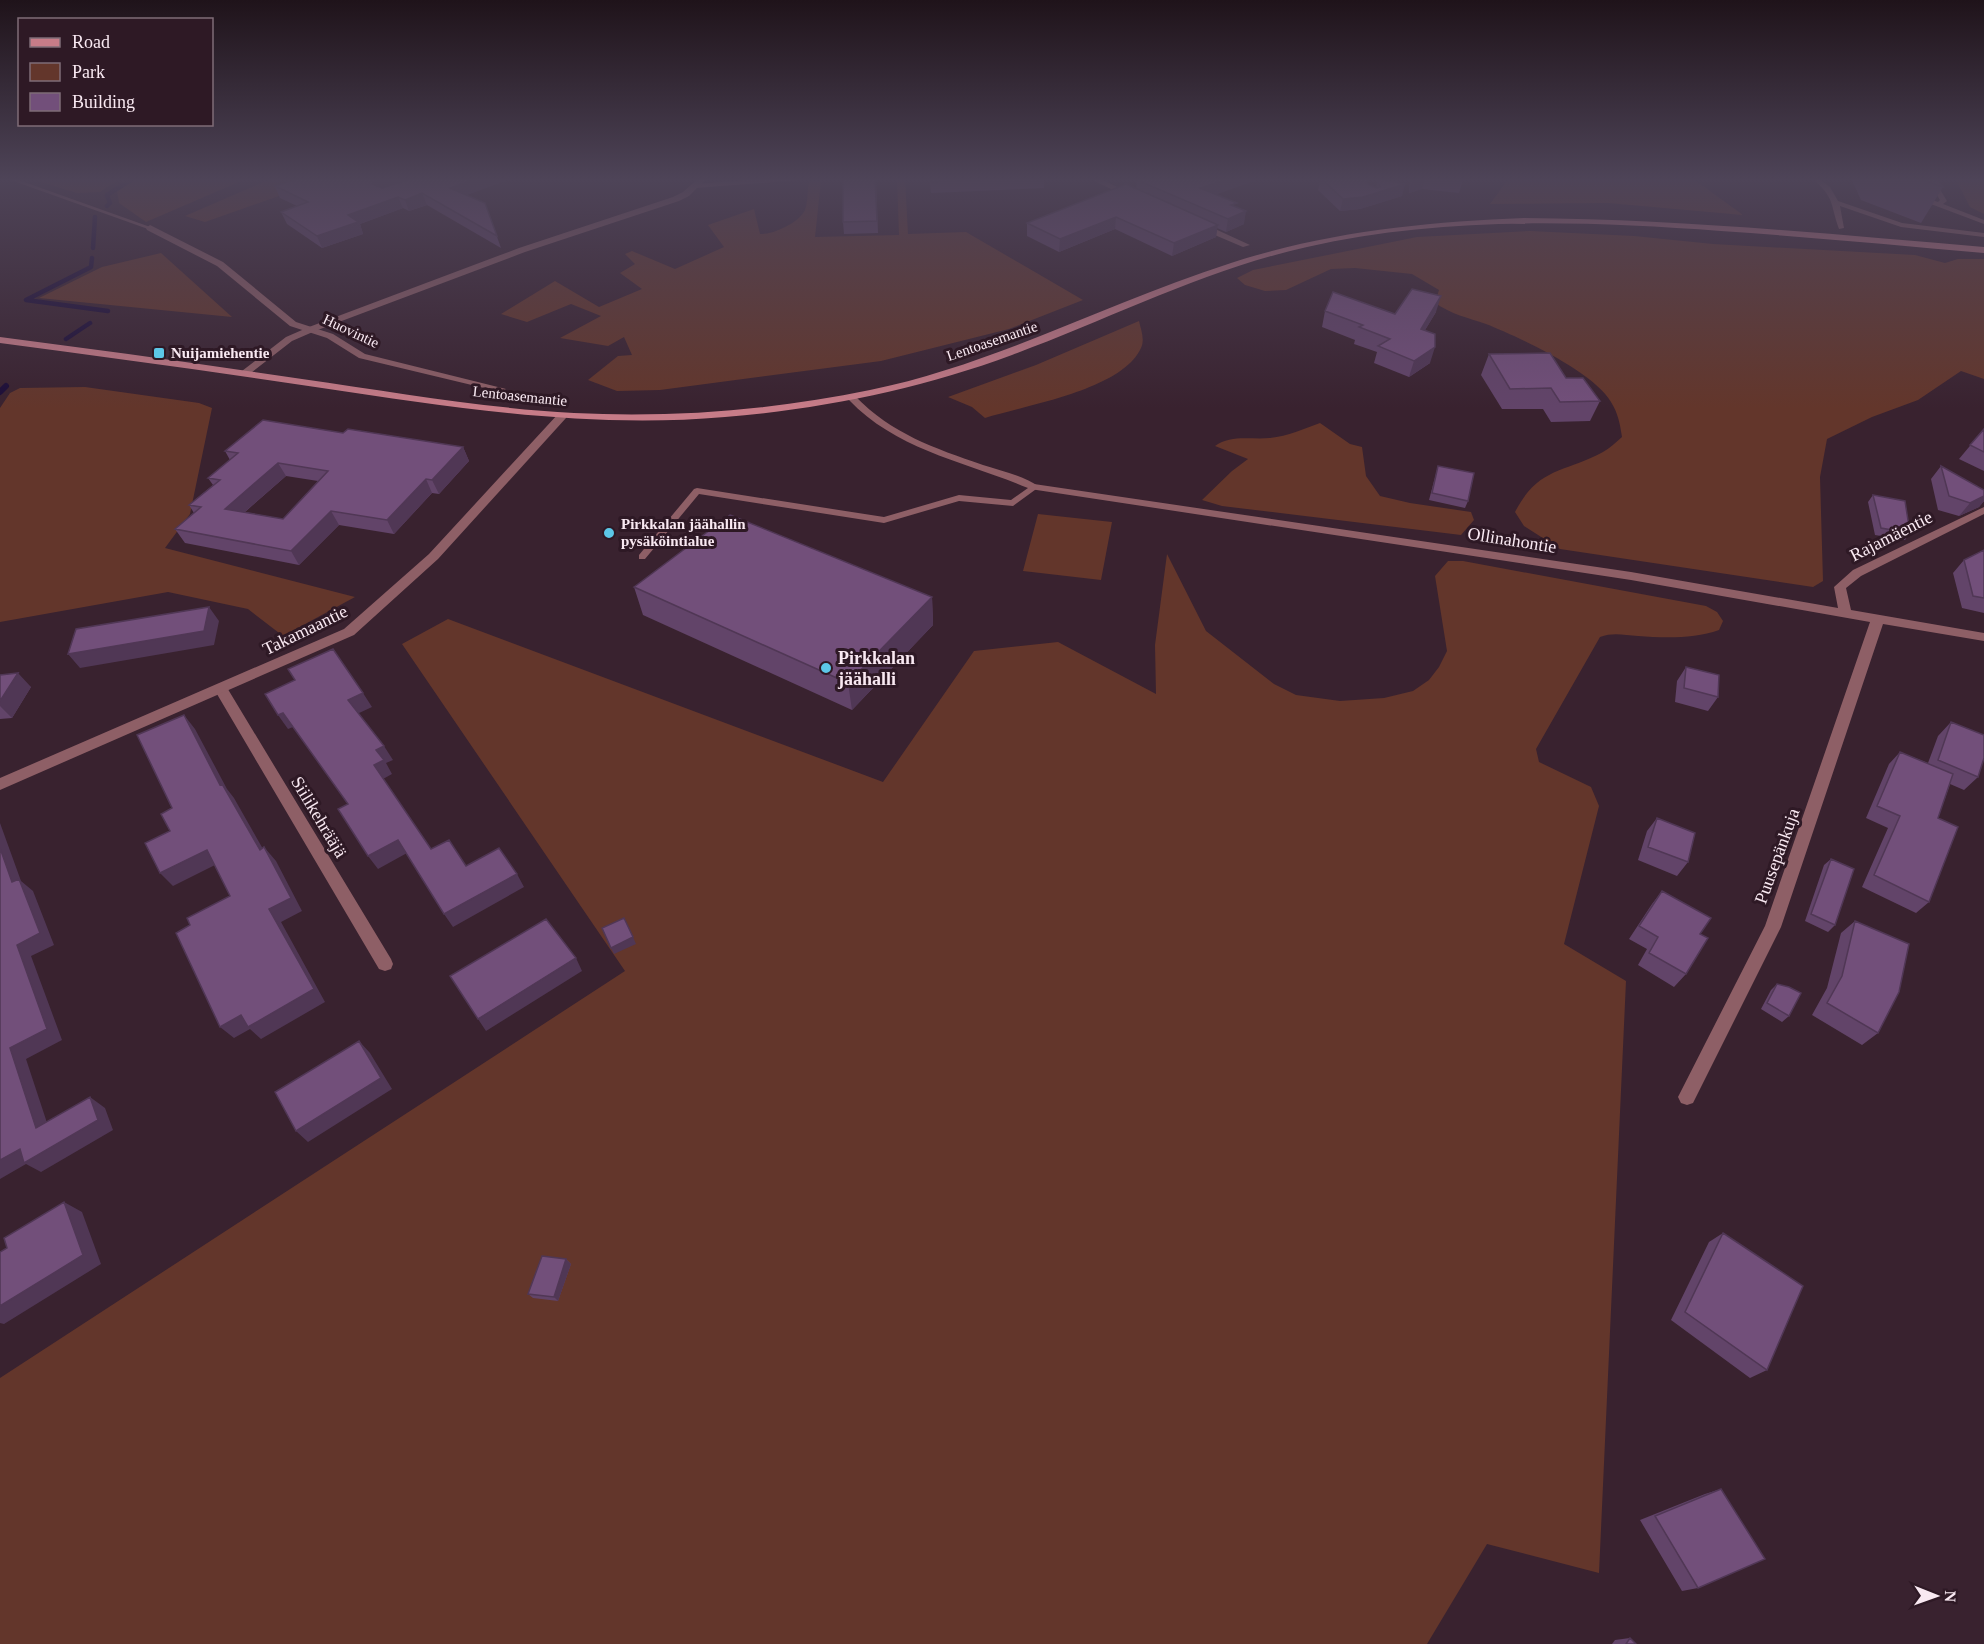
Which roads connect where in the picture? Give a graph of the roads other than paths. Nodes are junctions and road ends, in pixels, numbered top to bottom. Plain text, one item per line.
1 (202, 255) edge
2 (509, 255) edge
3 (1267, 255) edge
4 (312, 329) junction
5 (0, 340) edge
6 (243, 374) junction
7 (501, 389) dead end
8 (852, 398) junction
9 (561, 416) junction
10 (1034, 487) junction
11 (1984, 510) edge
12 (642, 557) dead end
13 (1845, 612) junction
14 (1878, 618) junction
15 (1984, 637) edge
16 (221, 689) junction
17 (0, 784) edge
18 (384, 964) dead end
19 (1687, 1097) dead end

1 - 4 street, Huovintie
2 - 4 street
3 - 8 main road, Lentoasemantie
4 - 6 street
4 - 7 street, Huovintie
5 - 6 main road, Lentoasemantie
6 - 9 main road, Lentoasemantie
8 - 9 main road, Lentoasemantie
8 - 10 lane
9 - 16 street, Takamaantie
10 - 12 lane
10 - 13 street, Ollinahontie
11 - 13 street, Rajamäentie
13 - 14 street, Ollinahontie
14 - 15 street, Ollinahontie
14 - 19 street, Puusepänkuja
16 - 17 street, Takamaantie
16 - 18 street, Siilikehrääjä

